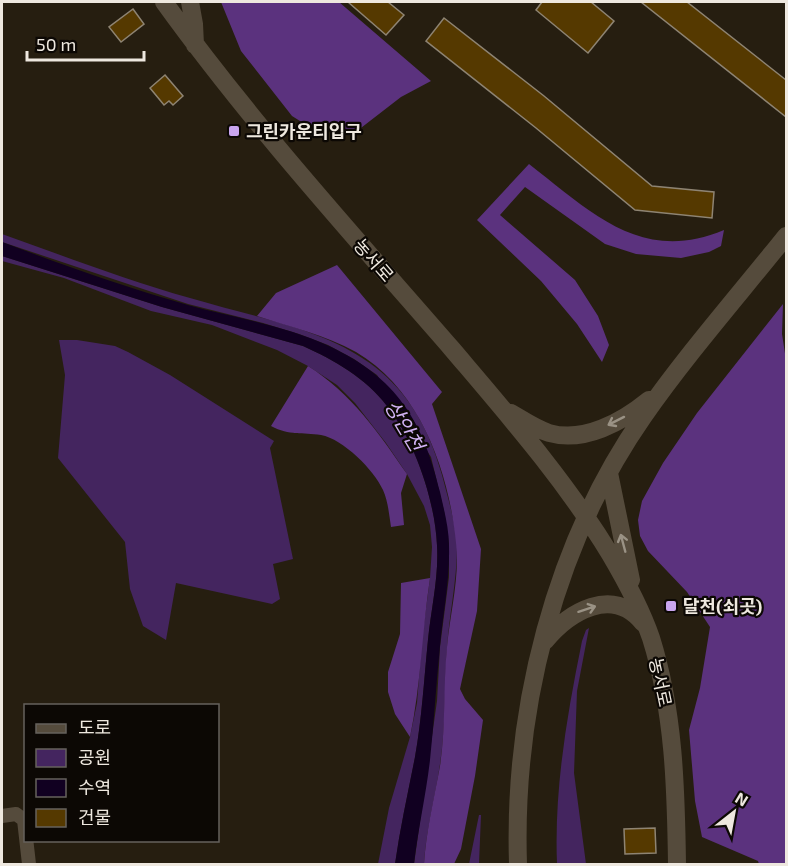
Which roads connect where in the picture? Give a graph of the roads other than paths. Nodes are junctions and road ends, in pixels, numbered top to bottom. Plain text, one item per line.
1 (164, 2) edge
2 (190, 2) edge
3 (195, 45) junction
4 (786, 236) edge
5 (664, 388) junction
6 (502, 408) junction
7 (609, 473) junction
8 (587, 516) junction
9 (635, 600) junction
10 (647, 628) junction
11 (542, 645) junction
12 (2, 816) edge
13 (24, 820) edge
14 (26, 842) edge
15 (29, 864) edge
16 (518, 864) edge
17 (677, 864) edge

1 - 3 street, 농서로
2 - 3 street
3 - 6 street, 농서로
4 - 5 street
5 -> 6 street
5 - 7 street
6 - 8 street, 농서로
7 - 8 street
9 -> 7 street
8 - 9 street, 농서로
8 - 11 street
9 - 10 street, 농서로
11 -> 10 street
10 - 17 street, 농서로
11 - 16 street
12 - 13 street
14 - 15 street

